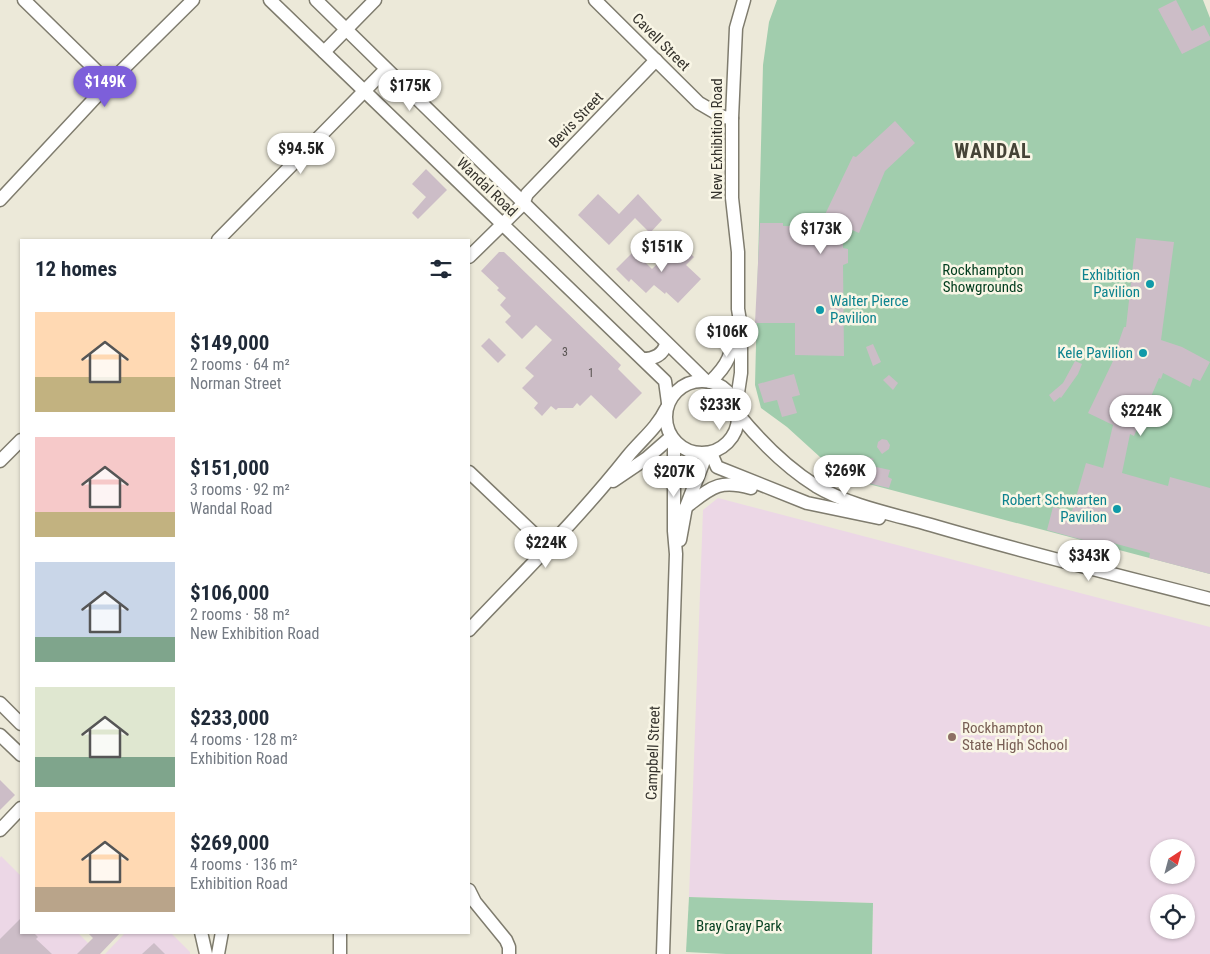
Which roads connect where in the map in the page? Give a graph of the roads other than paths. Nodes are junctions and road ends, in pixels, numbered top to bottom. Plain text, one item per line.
1 (24, 0) edge
2 (193, 0) edge
3 (270, 0) edge
4 (316, 0) edge
5 (375, 0) edge
6 (595, 0) edge
7 (744, 0) edge
8 (346, 30) junction
9 (324, 52) junction
10 (656, 60) junction
11 (386, 69) junction
12 (109, 83) junction
13 (364, 91) junction
14 (732, 118) junction
15 (0, 200) edge
16 (523, 204) junction
17 (502, 224) junction
18 (219, 239) edge
19 (470, 256) edge
20 (738, 309) junction
21 (666, 344) junction
22 (643, 359) junction
23 (708, 381) junction
24 (667, 406) junction
25 (737, 410) junction
26 (672, 439) junction
27 (20, 441) edge
28 (709, 453) junction
29 (0, 462) edge
30 (470, 473) edge
31 (602, 488) junction
32 (806, 503) junction
33 (686, 507) junction
34 (975, 538) junction
35 (548, 547) junction
36 (676, 554) junction
37 (1210, 599) edge
38 (470, 629) edge
39 (0, 703) edge
40 (20, 721) edge
41 (2, 737) edge
42 (20, 754) edge
43 (20, 809) edge
44 (0, 830) edge
45 (470, 892) edge
46 (201, 934) edge
47 (222, 934) edge
48 (340, 934) edge
49 (206, 954) edge
50 (218, 954) edge
51 (340, 954) edge
52 (509, 954) edge
53 (662, 954) edge

1 - 12 street
2 - 12 street
3 - 9 street, Wandal Road
4 - 8 street, Wandal Road
5 - 8 street
6 - 10 street, Cavell Street
7 - 14 street, New Exhibition Road
8 - 9 street
8 - 11 street, Wandal Road
9 - 13 street, Wandal Road
10 - 14 street, Cavell Street
10 - 16 street, Bevis Street
11 - 13 street
11 - 16 street, Wandal Road
12 - 15 street
13 - 17 street, Wandal Road
13 - 18 street
14 - 20 street, New Exhibition Road
16 - 17 street, Bevis Street
16 - 21 street, Wandal Road
17 - 19 street, Bevis Street
17 - 22 street, Wandal Road
20 - 23 street, New Exhibition Road
20 - 25 street, New Exhibition Road
21 - 22 street
21 - 23 street, Wandal Road
22 - 24 street, Wandal Road
23 - 24 street
23 - 25 street
24 - 26 street
24 - 31 street
25 - 28 street
25 - 34 street
26 - 28 street
26 - 31 street
26 - 36 street, Campbell Street
27 - 29 street
28 - 32 street
28 - 33 street, Campbell Street
30 - 35 street
31 - 35 street
32 - 33 street
32 - 34 street
33 - 36 street, Campbell Street
34 - 37 street
35 - 38 street
36 - 53 street, Campbell Street
39 - 40 street
40 - 41 street
41 - 42 street
43 - 44 street
45 - 52 street
46 - 49 street
47 - 50 street
48 - 51 street

